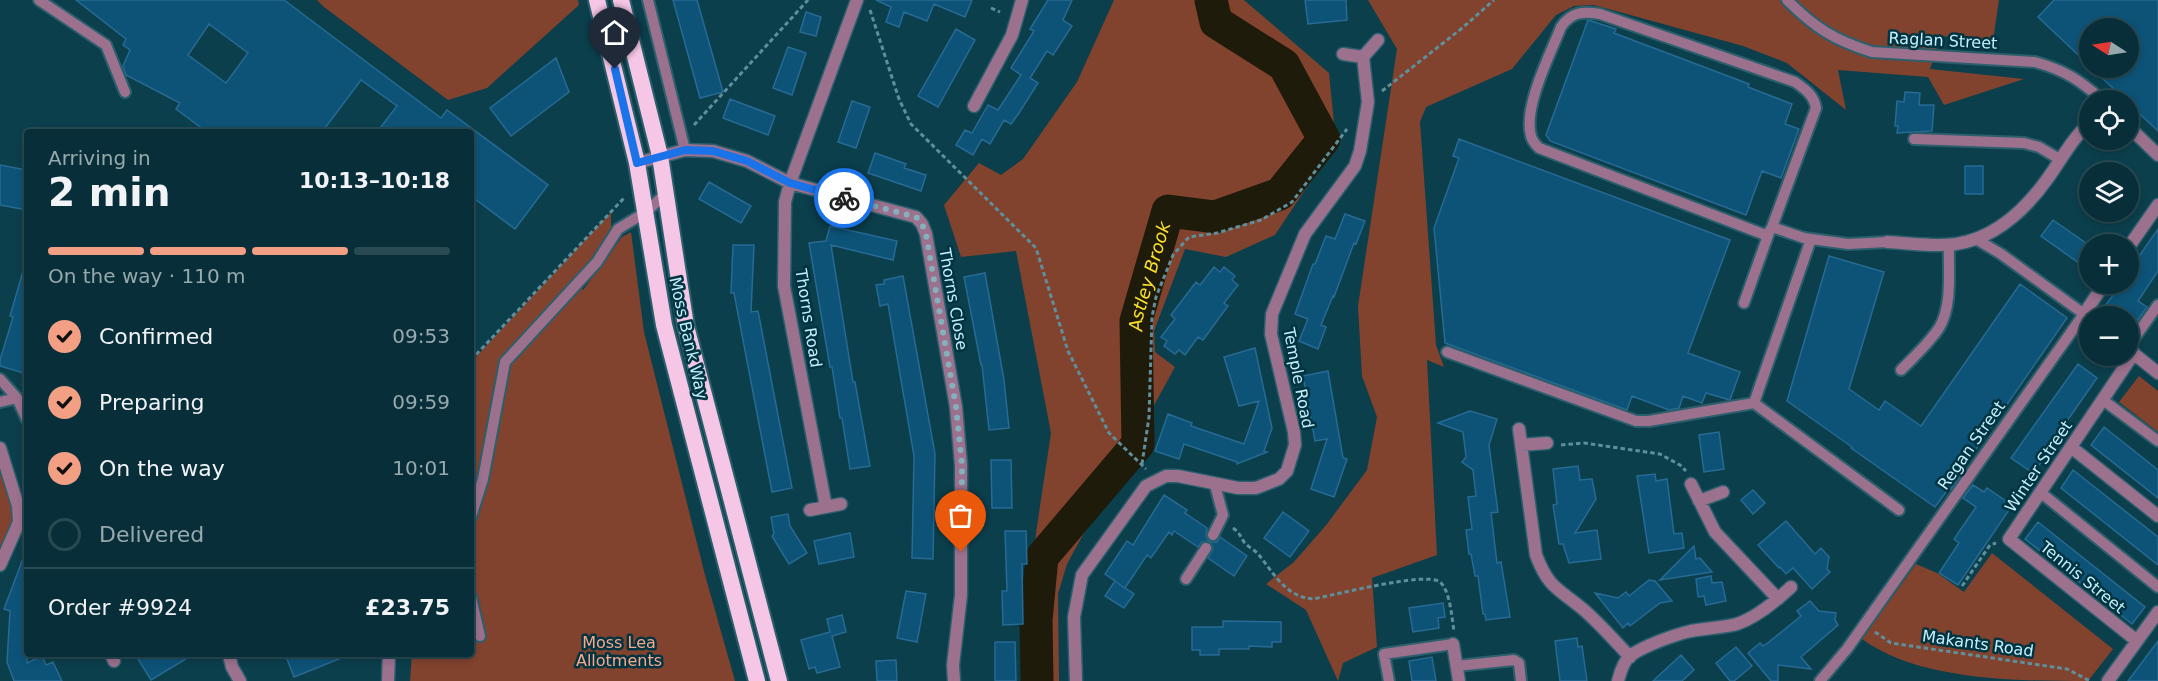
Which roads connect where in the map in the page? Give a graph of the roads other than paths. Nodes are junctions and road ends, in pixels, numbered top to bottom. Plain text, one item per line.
1 (39, 0) edge
2 (597, 0) edge
3 (621, 0) edge
4 (648, 0) edge
5 (857, 0) edge
6 (1022, 0) edge
7 (1787, 0) edge
8 (1378, 40) dead end
9 (1343, 54) dead end
10 (1363, 57) junction
11 (2091, 90) edge
12 (125, 92) dead end
13 (974, 106) dead end
14 (2079, 137) edge
15 (2139, 137) edge
16 (1914, 139) dead end
17 (683, 144) junction
18 (2158, 155) edge
19 (660, 156) junction
20 (2061, 159) junction
21 (637, 163) junction
22 (790, 183) junction
23 (666, 194) junction
24 (2158, 206) edge
25 (646, 212) junction
26 (2154, 222) edge
27 (1770, 231) junction
28 (2139, 237) edge
29 (1811, 239) junction
30 (1976, 239) junction
31 (1887, 242) joint
32 (1948, 244) junction
33 (1744, 303) dead end
34 (2158, 305) edge
35 (2079, 310) edge
36 (2079, 327) edge
37 (2139, 336) edge
38 (1447, 352) dead end
39 (2139, 357) edge
40 (2121, 366) edge
41 (1901, 370) dead end
42 (2158, 373) edge
43 (0, 380) edge
44 (17, 398) junction
45 (2103, 400) junction
46 (0, 402) edge
47 (1754, 403) junction
48 (24, 413) edge
49 (1519, 429) dead end
50 (2158, 441) edge
51 (1547, 442) road end
52 (1522, 445) junction
53 (2071, 447) junction
54 (0, 448) edge
55 (1691, 484) road end
56 (1215, 485) junction
57 (1723, 492) dead end
58 (2040, 492) junction
59 (1699, 501) junction
60 (841, 504) dead end
61 (826, 507) junction
62 (474, 508) edge
63 (810, 510) dead end
64 (1899, 510) dead end
65 (2158, 516) edge
66 (22, 530) edge
67 (1214, 535) dead end
68 (2009, 539) joint
69 (1206, 548) dead end
70 (0, 565) edge
71 (1186, 579) dead end
72 (1791, 587) dead end
73 (2158, 587) edge
74 (1778, 599) junction
75 (474, 610) edge
76 (2158, 612) edge
77 (480, 636) dead end
78 (2137, 641) junction
79 (1453, 644) joint
80 (231, 657) edge
81 (389, 657) edge
82 (1630, 657) junction
83 (1456, 666) junction
84 (240, 681) edge
85 (388, 681) edge
86 (757, 681) edge
87 (779, 681) edge
88 (954, 681) edge
89 (1076, 681) edge
90 (1389, 681) edge
91 (1459, 681) edge
92 (1521, 681) edge
93 (1618, 681) edge
94 (1820, 681) edge
95 (2108, 681) edge

1 - 12 lane
2 - 21 highway, Moss Bank Way
3 - 19 highway, Moss Bank Way
4 - 17 lane
5 - 22 street, Thorns Road
6 - 13 street
7 - 11 lane, Raglan Street
8 - 10 street
9 - 10 street
10 - 56 street, Temple Road
14 - 20 street
15 - 18 street
16 - 20 lane
17 - 19 street, Thorns Close
17 - 22 street, Thorns Close
19 - 21 street, Thorns Close
19 - 23 highway, Moss Bank Way
20 - 30 street
21 - 25 highway, Moss Bank Way
22 - 61 street, Thorns Road
22 - 88 street, Thorns Close
23 - 25 lane
23 - 87 highway, Moss Bank Way
24 - 26 street
25 - 62 lane
25 - 86 highway, Moss Bank Way
26 - 28 street
27 - 27 lane
27 - 29 lane
27 - 33 lane
29 - 31 lane
29 - 47 lane
30 - 32 street
30 - 35 lane
31 - 32 street
32 - 41 lane
34 - 37 lane, Winter Street
36 - 94 lane, Regan Street
38 - 47 lane
39 - 42 street
40 - 45 street, Winter Street
43 - 44 lane
44 - 46 lane
44 - 48 lane
45 - 50 lane
45 - 53 street, Winter Street
47 - 64 lane
49 - 52 street
51 - 52 street
52 - 82 street
53 - 58 street, Winter Street
53 - 65 street
54 - 66 street
55 - 59 street
56 - 67 lane
56 - 89 street, Temple Road
57 - 59 street
58 - 68 street, Winter Street
58 - 73 lane
59 - 74 street
60 - 61 street
61 - 63 street
66 - 70 street
68 - 78 street, Tennis Street
69 - 71 lane
72 - 74 street
74 - 82 street
75 - 77 lane
76 - 78 street
78 - 95 street
79 - 83 street
79 - 90 lane
80 - 84 street
81 - 85 street
82 - 93 street
83 - 91 street
83 - 92 lane

